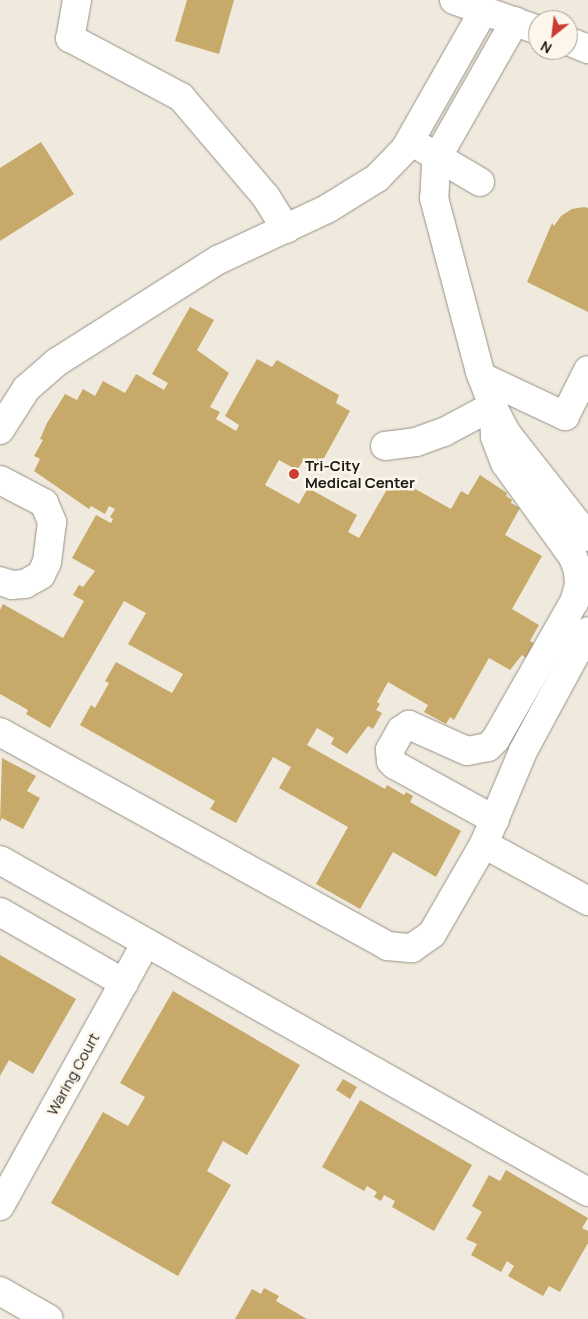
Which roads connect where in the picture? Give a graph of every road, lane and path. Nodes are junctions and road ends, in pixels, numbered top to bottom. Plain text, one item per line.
1 (76, 0) edge
2 (454, 0) edge
3 (484, 10) junction
4 (526, 25) edge
5 (410, 141) junction
6 (439, 157) junction
7 (480, 182) dead end
8 (286, 229) junction
9 (588, 370) edge
10 (482, 377) junction
11 (493, 406) junction
12 (0, 430) edge
13 (385, 446) dead end
14 (0, 480) edge
15 (588, 537) edge
16 (0, 581) edge
17 (588, 632) edge
18 (0, 732) edge
19 (457, 747) junction
20 (513, 778) junction
21 (490, 832) junction
22 (0, 860) edge
23 (588, 901) edge
24 (0, 912) edge
25 (146, 943) junction
26 (124, 983) junction
27 (588, 1192) edge
28 (0, 1206) edge
29 (0, 1291) edge
30 (22, 1312) edge
31 (49, 1319) edge

1 - 8 street
2 - 3 street
3 - 4 street
3 - 5 street
4 - 6 street
5 - 6 street
5 - 8 street
6 - 7 street
6 - 10 street
8 - 12 street
9 - 10 street
10 - 11 street
11 - 13 street
11 - 15 street
11 - 19 street
14 - 16 street
17 - 20 street
18 - 21 street
19 - 20 street
19 - 21 street
20 - 21 street
21 - 23 street
22 - 25 street
24 - 26 street
25 - 26 street, Waring Court
25 - 27 street
26 - 28 street, Waring Court
29 - 30 street
30 - 31 street

